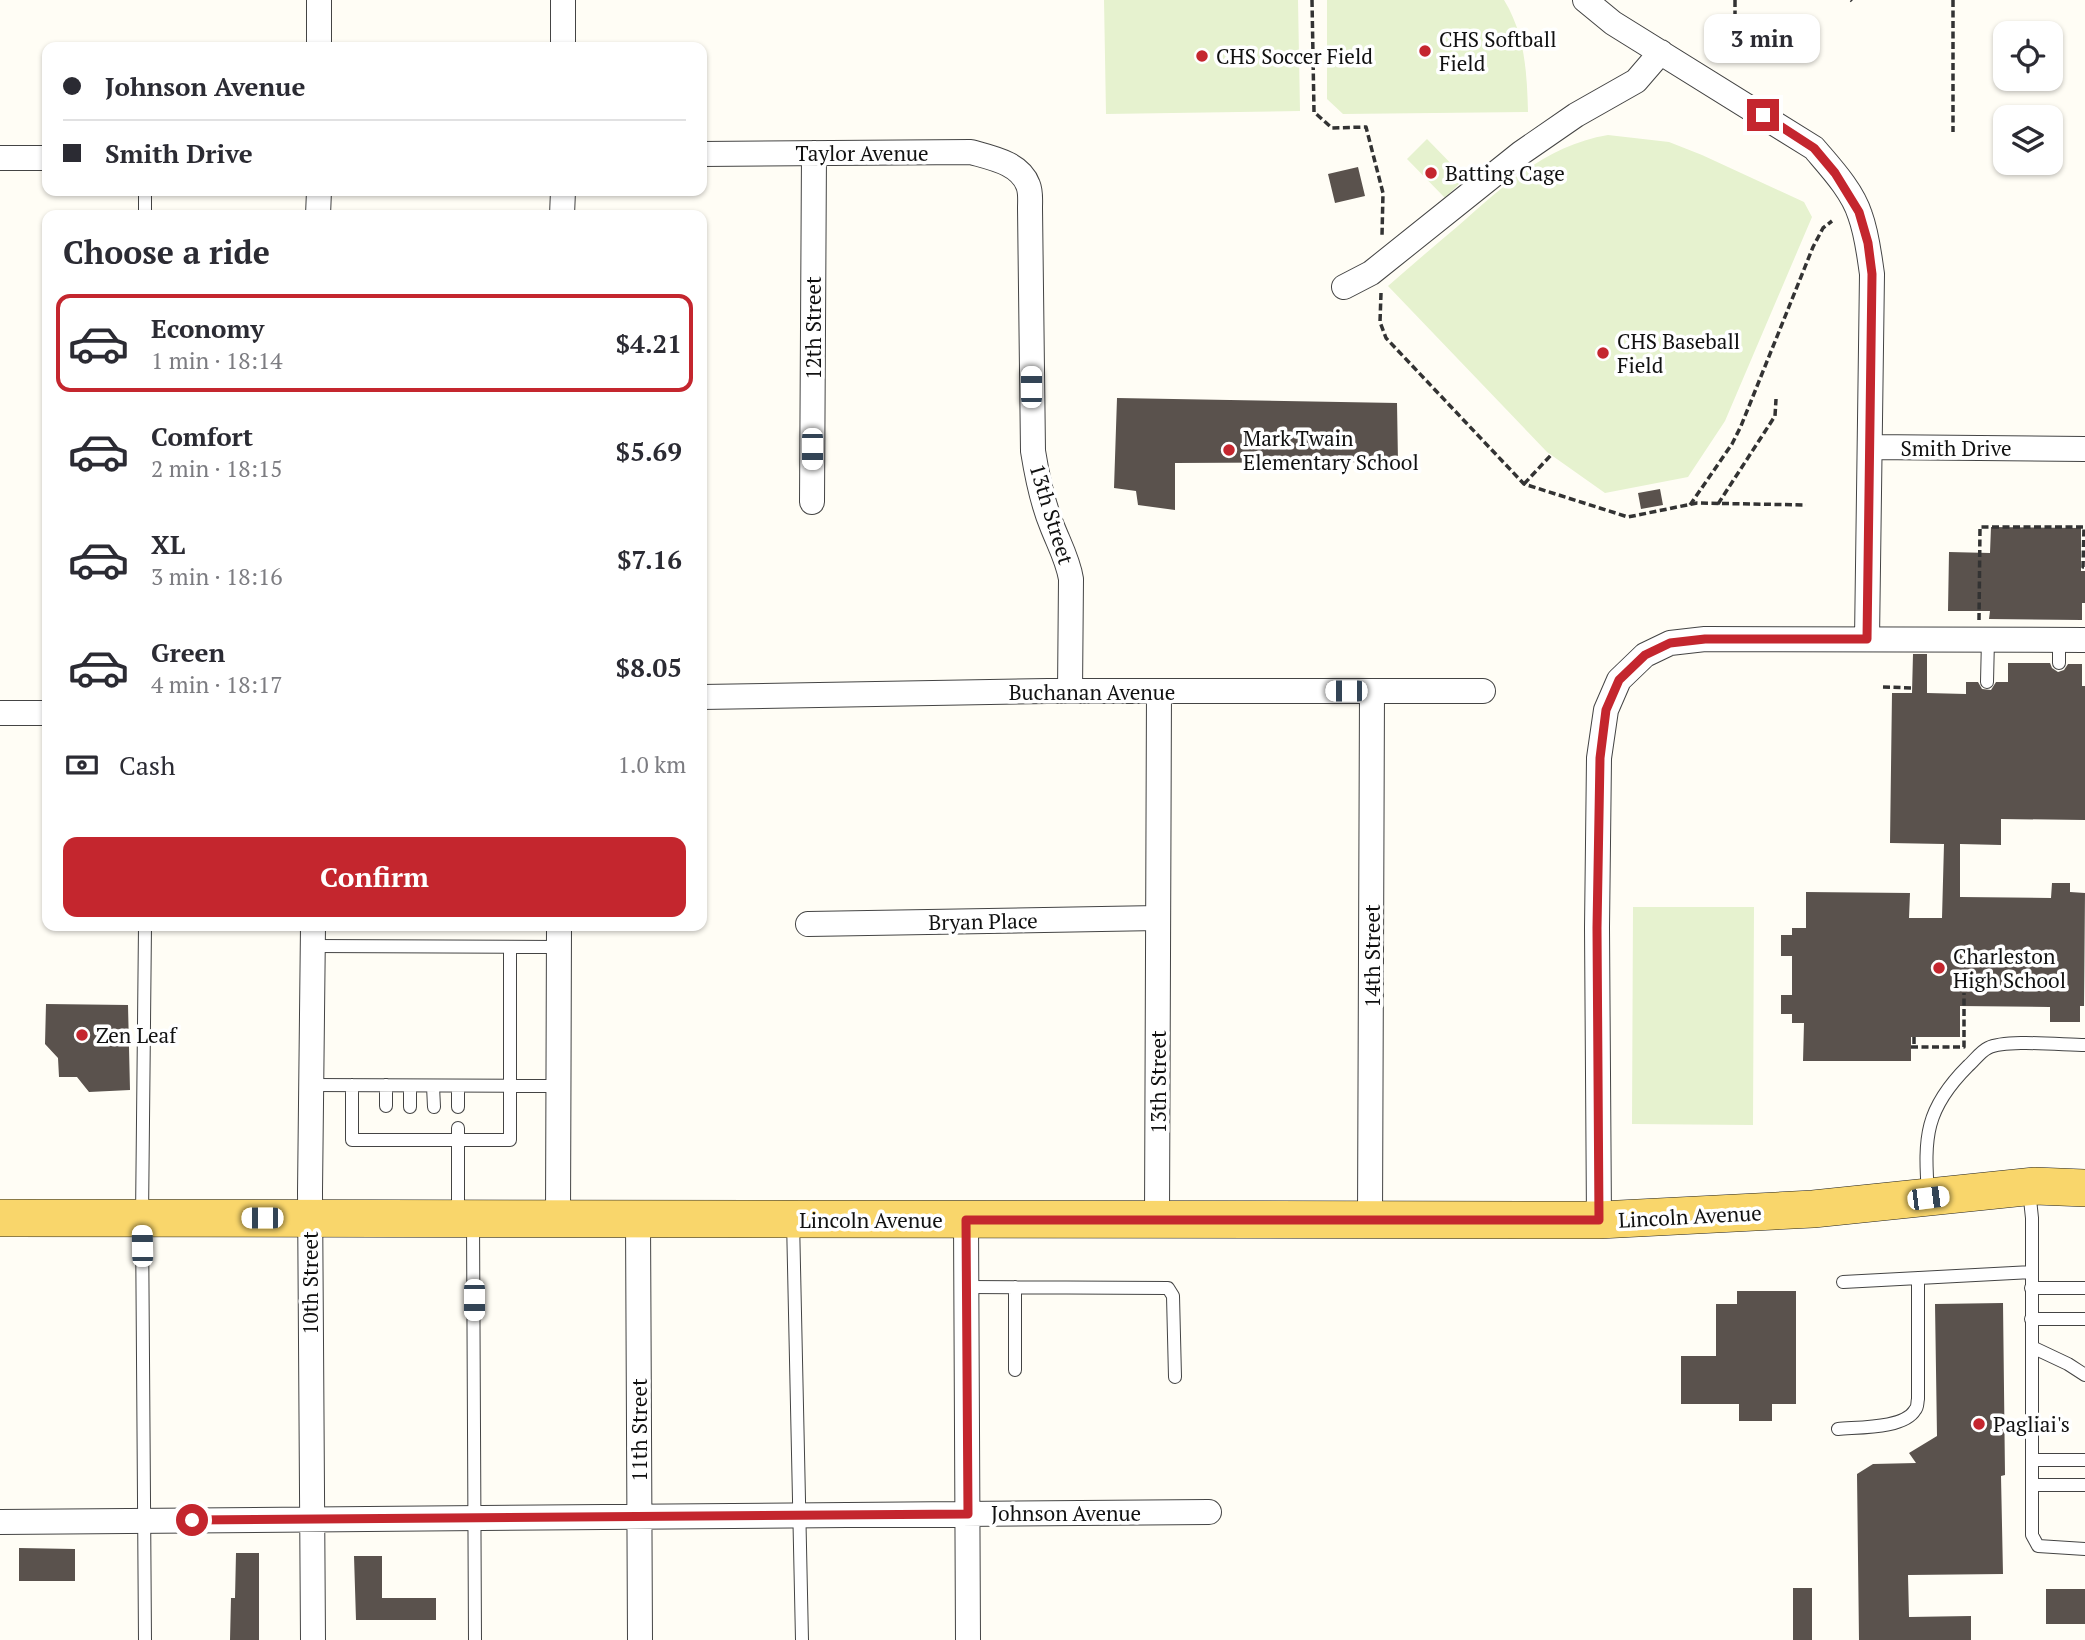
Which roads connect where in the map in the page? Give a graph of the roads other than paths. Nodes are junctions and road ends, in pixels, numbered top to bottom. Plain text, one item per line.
1 (318, 0) edge
2 (564, 0) edge
3 (1585, 0) edge
4 (319, 42) edge
5 (563, 42) edge
6 (1661, 52) junction
7 (814, 153) junction
8 (707, 154) edge
9 (42, 158) edge
10 (0, 159) edge
11 (1019, 171) joint
12 (1344, 287) dead end
13 (1870, 447) junction
14 (2085, 449) edge
15 (812, 502) dead end
16 (1983, 633) junction
17 (1867, 639) junction
18 (2085, 639) edge
19 (1987, 682) dead end
20 (1070, 691) junction
21 (1159, 691) junction
22 (1372, 691) junction
23 (1483, 691) dead end
24 (707, 697) edge
25 (0, 713) edge
26 (42, 713) edge
27 (1158, 918) junction
28 (808, 924) dead end
29 (145, 931) edge
30 (313, 936) edge
31 (559, 937) edge
32 (510, 948) junction
33 (2085, 1045) edge
34 (312, 1086) junction
35 (352, 1086) junction
36 (386, 1086) junction
37 (410, 1086) junction
38 (433, 1086) junction
39 (458, 1086) junction
40 (509, 1086) junction
41 (558, 1086) junction
42 (386, 1106) dead end
43 (410, 1107) dead end
44 (434, 1107) dead end
45 (458, 1107) dead end
46 (458, 1134) junction
47 (2085, 1163) edge
48 (2032, 1186) junction
49 (2085, 1188) edge
50 (1928, 1198) junction
51 (0, 1218) edge
52 (142, 1218) junction
53 (310, 1219) junction
54 (465, 1219) junction
55 (558, 1219) junction
56 (638, 1219) junction
57 (793, 1219) junction
58 (966, 1220) junction
59 (1157, 1220) junction
60 (1370, 1220) junction
61 (1599, 1220) junction
62 (2032, 1272) junction
63 (1918, 1278) junction
64 (1843, 1282) dead end
65 (966, 1287) junction
66 (1015, 1287) junction
67 (2031, 1288) junction
68 (2085, 1288) edge
69 (2031, 1319) junction
70 (2085, 1320) edge
71 (2032, 1347) junction
72 (1015, 1370) dead end
73 (2085, 1375) edge
74 (1175, 1377) dead end
75 (1838, 1429) dead end
76 (2032, 1460) junction
77 (2085, 1460) edge
78 (2032, 1485) junction
79 (2085, 1485) edge
80 (1209, 1512) dead end
81 (968, 1514) junction
82 (801, 1515) junction
83 (640, 1516) junction
84 (475, 1518) junction
85 (312, 1519) junction
86 (144, 1520) junction
87 (0, 1522) edge
88 (2085, 1549) edge
89 (145, 1640) edge
90 (313, 1640) edge
91 (475, 1640) edge
92 (640, 1640) edge
93 (802, 1640) edge
94 (968, 1640) edge

1 - 4 street
2 - 5 street
3 - 6 street, Smith Drive
6 - 12 street
6 - 13 street, Smith Drive
7 - 8 street, Taylor Avenue
7 - 11 street, Taylor Avenue
7 - 15 street, 12th Street
9 - 10 street
11 - 20 street, 13th Street
13 - 14 street, Smith Drive
13 - 17 street
16 - 17 street
16 - 18 street
16 - 19 lane
17 - 61 street
20 - 21 street, Buchanan Avenue
20 - 24 street, Buchanan Avenue
21 - 22 street, Buchanan Avenue
21 - 27 street, 13th Street
22 - 23 street, Buchanan Avenue
22 - 60 street, 14th Street
25 - 26 street
27 - 28 street, Bryan Place
27 - 59 street, 13th Street
29 - 52 lane
30 - 32 lane
30 - 34 street, 10th Street
31 - 32 lane
31 - 41 street
32 - 40 lane
33 - 50 lane
34 - 35 lane
34 - 53 street, 10th Street
35 - 36 lane
35 - 46 lane
36 - 37 lane
36 - 42 lane
37 - 38 lane
37 - 43 lane
38 - 39 lane
38 - 44 lane
39 - 40 lane
39 - 45 lane
40 - 41 lane
40 - 46 lane
41 - 55 street
46 - 54 lane
47 - 48 main road, Lincoln Avenue
48 - 49 main road, Lincoln Avenue
48 - 50 main road, Lincoln Avenue
48 - 62 lane
50 - 61 main road, Lincoln Avenue
51 - 52 main road, Lincoln Avenue
52 - 53 main road, Lincoln Avenue
52 - 86 lane
53 - 54 main road, Lincoln Avenue
53 - 85 street, 10th Street
54 - 55 main road, Lincoln Avenue
54 - 84 lane
55 - 56 main road, Lincoln Avenue
56 - 57 main road, Lincoln Avenue
56 - 83 street, 11th Street
57 - 58 main road, Lincoln Avenue
57 - 82 lane
58 - 59 main road, Lincoln Avenue
58 - 65 street
59 - 60 main road, Lincoln Avenue
60 - 61 main road, Lincoln Avenue
62 - 63 lane
62 - 67 lane
63 - 64 lane
63 - 75 lane
65 - 66 lane
65 - 81 street
66 - 72 lane
66 - 74 lane
67 - 68 lane
67 - 69 lane
69 - 70 lane
69 - 71 lane
71 - 73 lane
71 - 76 lane
76 - 77 lane
76 - 78 lane
78 - 79 lane
78 - 88 lane
80 - 81 street, Johnson Avenue
81 - 82 street, Johnson Avenue
81 - 94 street
82 - 83 street, Johnson Avenue
82 - 93 lane
83 - 84 street, Johnson Avenue
83 - 92 street, 11th Street
84 - 85 street, Johnson Avenue
84 - 91 lane
85 - 86 street, Johnson Avenue
85 - 90 street, 10th Street
86 - 87 street, Johnson Avenue
86 - 89 lane

